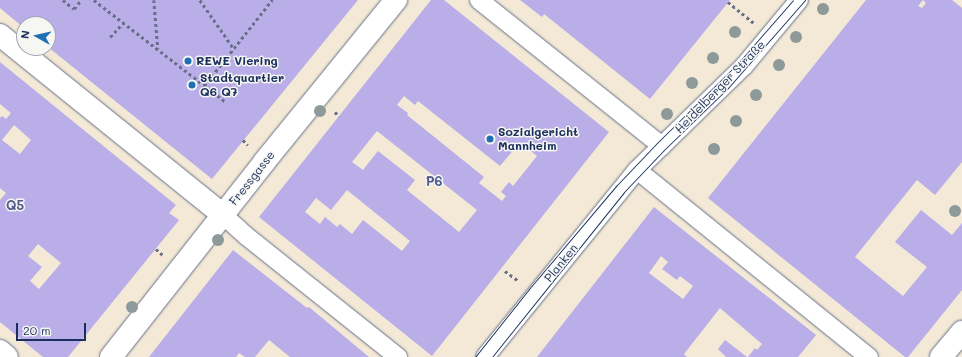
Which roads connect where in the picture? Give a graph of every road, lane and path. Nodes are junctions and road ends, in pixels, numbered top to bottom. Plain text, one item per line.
1 (63, 0) edge
2 (81, 0) edge
3 (94, 0) edge
4 (154, 0) edge
5 (200, 0) edge
6 (272, 0) edge
7 (396, 0) edge
8 (479, 0) edge
9 (799, 0) edge
10 (728, 2) dead end
11 (123, 23) junction
12 (0, 35) edge
13 (770, 36) junction
14 (110, 37) dead end
15 (234, 49) junction
16 (158, 50) junction
17 (204, 86) junction
18 (226, 102) dead end
19 (662, 146) junction
20 (637, 170) junction
21 (223, 215) junction
22 (962, 332) edge
23 (0, 351) edge
24 (864, 355) edge
25 (7, 357) edge
26 (111, 357) edge
27 (398, 357) edge
28 (486, 357) edge
29 (941, 357) edge

1 - 2 path
3 - 11 path
4 - 16 path
5 - 15 path
6 - 15 path
7 - 21 street, Fressgasse
8 - 19 street
9 - 13 street, Heidelberger Straße
10 - 13 path
11 - 14 path
11 - 16 path
12 - 21 street
13 - 19 street, Heidelberger Straße
15 - 17 path
16 - 17 path
17 - 18 path
19 - 20 street, Heidelberger Straße
20 - 24 street
20 - 28 street, Planken
21 - 26 street, Fressgasse
21 - 27 street
22 - 29 street
23 - 25 street

